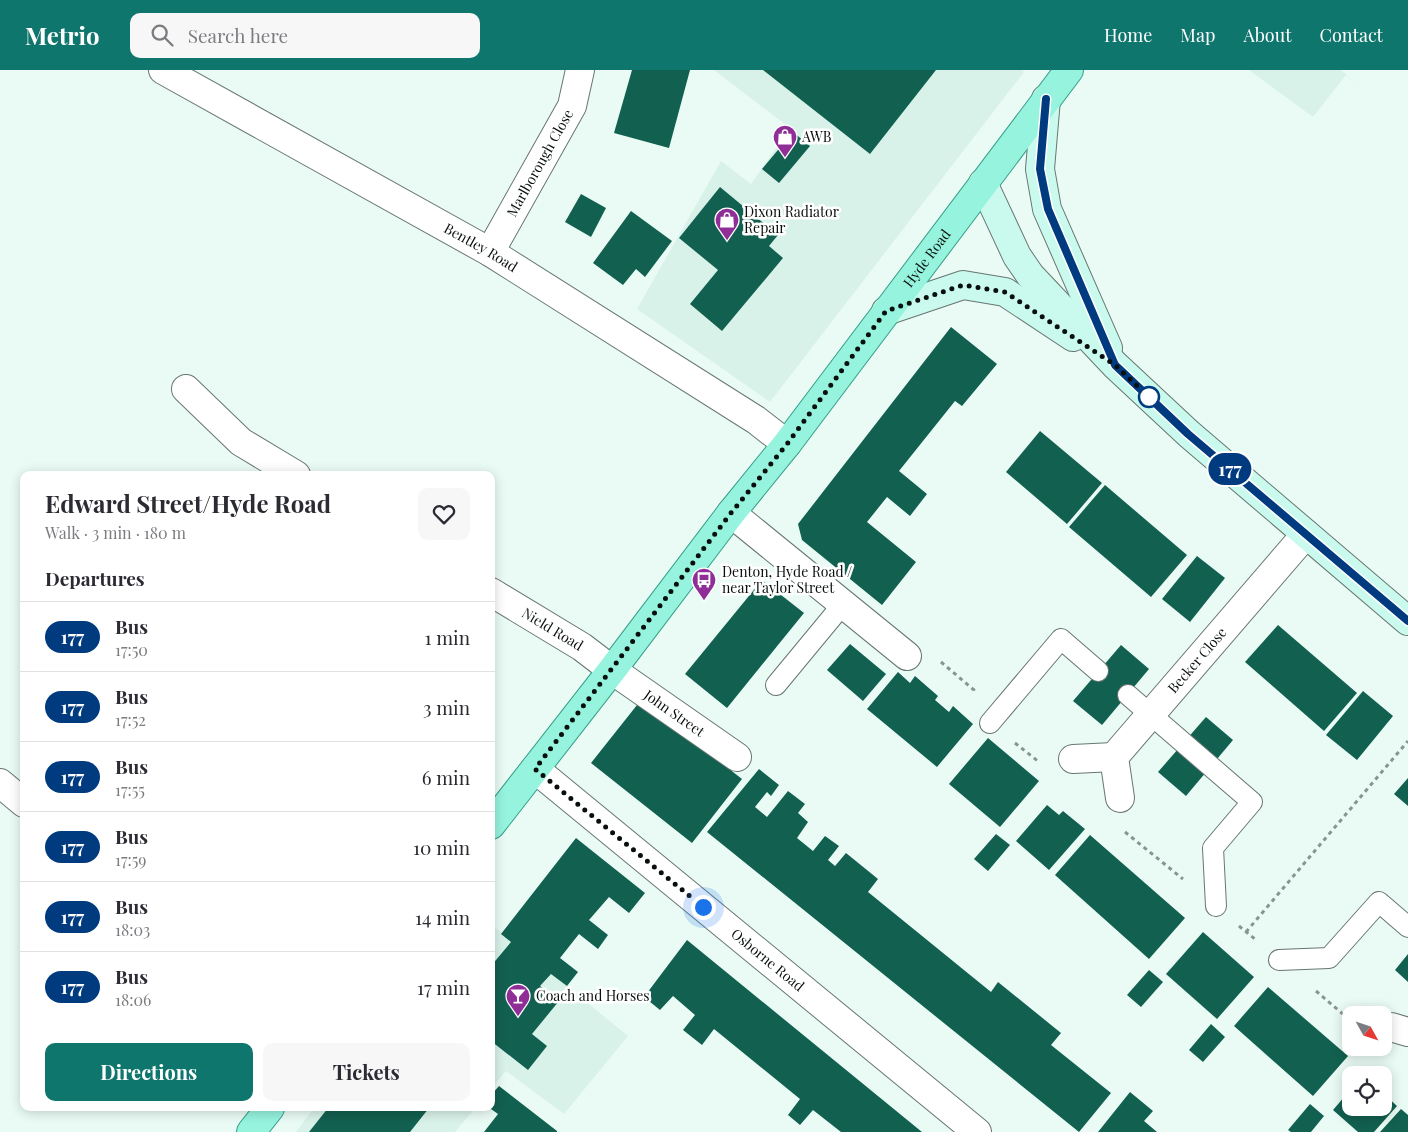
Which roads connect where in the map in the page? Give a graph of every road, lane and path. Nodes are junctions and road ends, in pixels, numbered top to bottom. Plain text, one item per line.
1 (163, 70) edge
2 (580, 70) edge
3 (1069, 70) edge
4 (1046, 99) junction
5 (983, 183) junction
6 (490, 252) junction
7 (886, 311) junction
8 (1115, 365) junction
9 (186, 389) dead end
10 (787, 444) junction
11 (289, 471) edge
12 (731, 513) junction
13 (1306, 534) junction
14 (495, 594) edge
15 (843, 604) junction
16 (1408, 621) edge
17 (907, 656) dead end
18 (612, 670) junction
19 (1098, 671) dead end
20 (776, 686) dead end
21 (1128, 696) dead end
22 (1150, 714) junction
23 (990, 723) dead end
24 (1408, 741) edge
25 (1114, 757) junction
26 (737, 758) dead end
27 (1073, 759) dead end
28 (535, 769) junction
29 (0, 783) edge
30 (1120, 798) dead end
31 (20, 799) edge
32 (495, 820) edge
33 (1216, 906) dead end
34 (1408, 927) edge
35 (1246, 932) dead end
36 (1279, 960) dead end
37 (268, 1111) edge
38 (252, 1132) edge
39 (978, 1132) edge

1 - 6 street, Bentley Road
2 - 6 street, Marlborough Close
3 - 4 main road, Hyde Road
4 - 5 main road, Hyde Road
4 - 8 street
5 - 7 main road, Hyde Road
5 - 8 street
6 - 10 street, Bentley Road
7 - 8 street
7 - 10 main road, Hyde Road
8 - 13 street
9 - 11 street
10 - 12 main road, Hyde Road
12 - 15 street
12 - 18 main road, Hyde Road
13 - 16 street
13 - 22 street, Becker Close
14 - 18 street, Nield Road
15 - 17 street
15 - 20 lane
18 - 26 street, John Street
18 - 28 main road, Hyde Road
19 - 23 lane
21 - 22 lane
22 - 25 street, Becker Close
22 - 33 lane
24 - 35 path
25 - 27 street
25 - 30 street
28 - 32 main road, Hyde Road
28 - 39 street, Osborne Road
29 - 31 street
34 - 36 lane
37 - 38 main road

